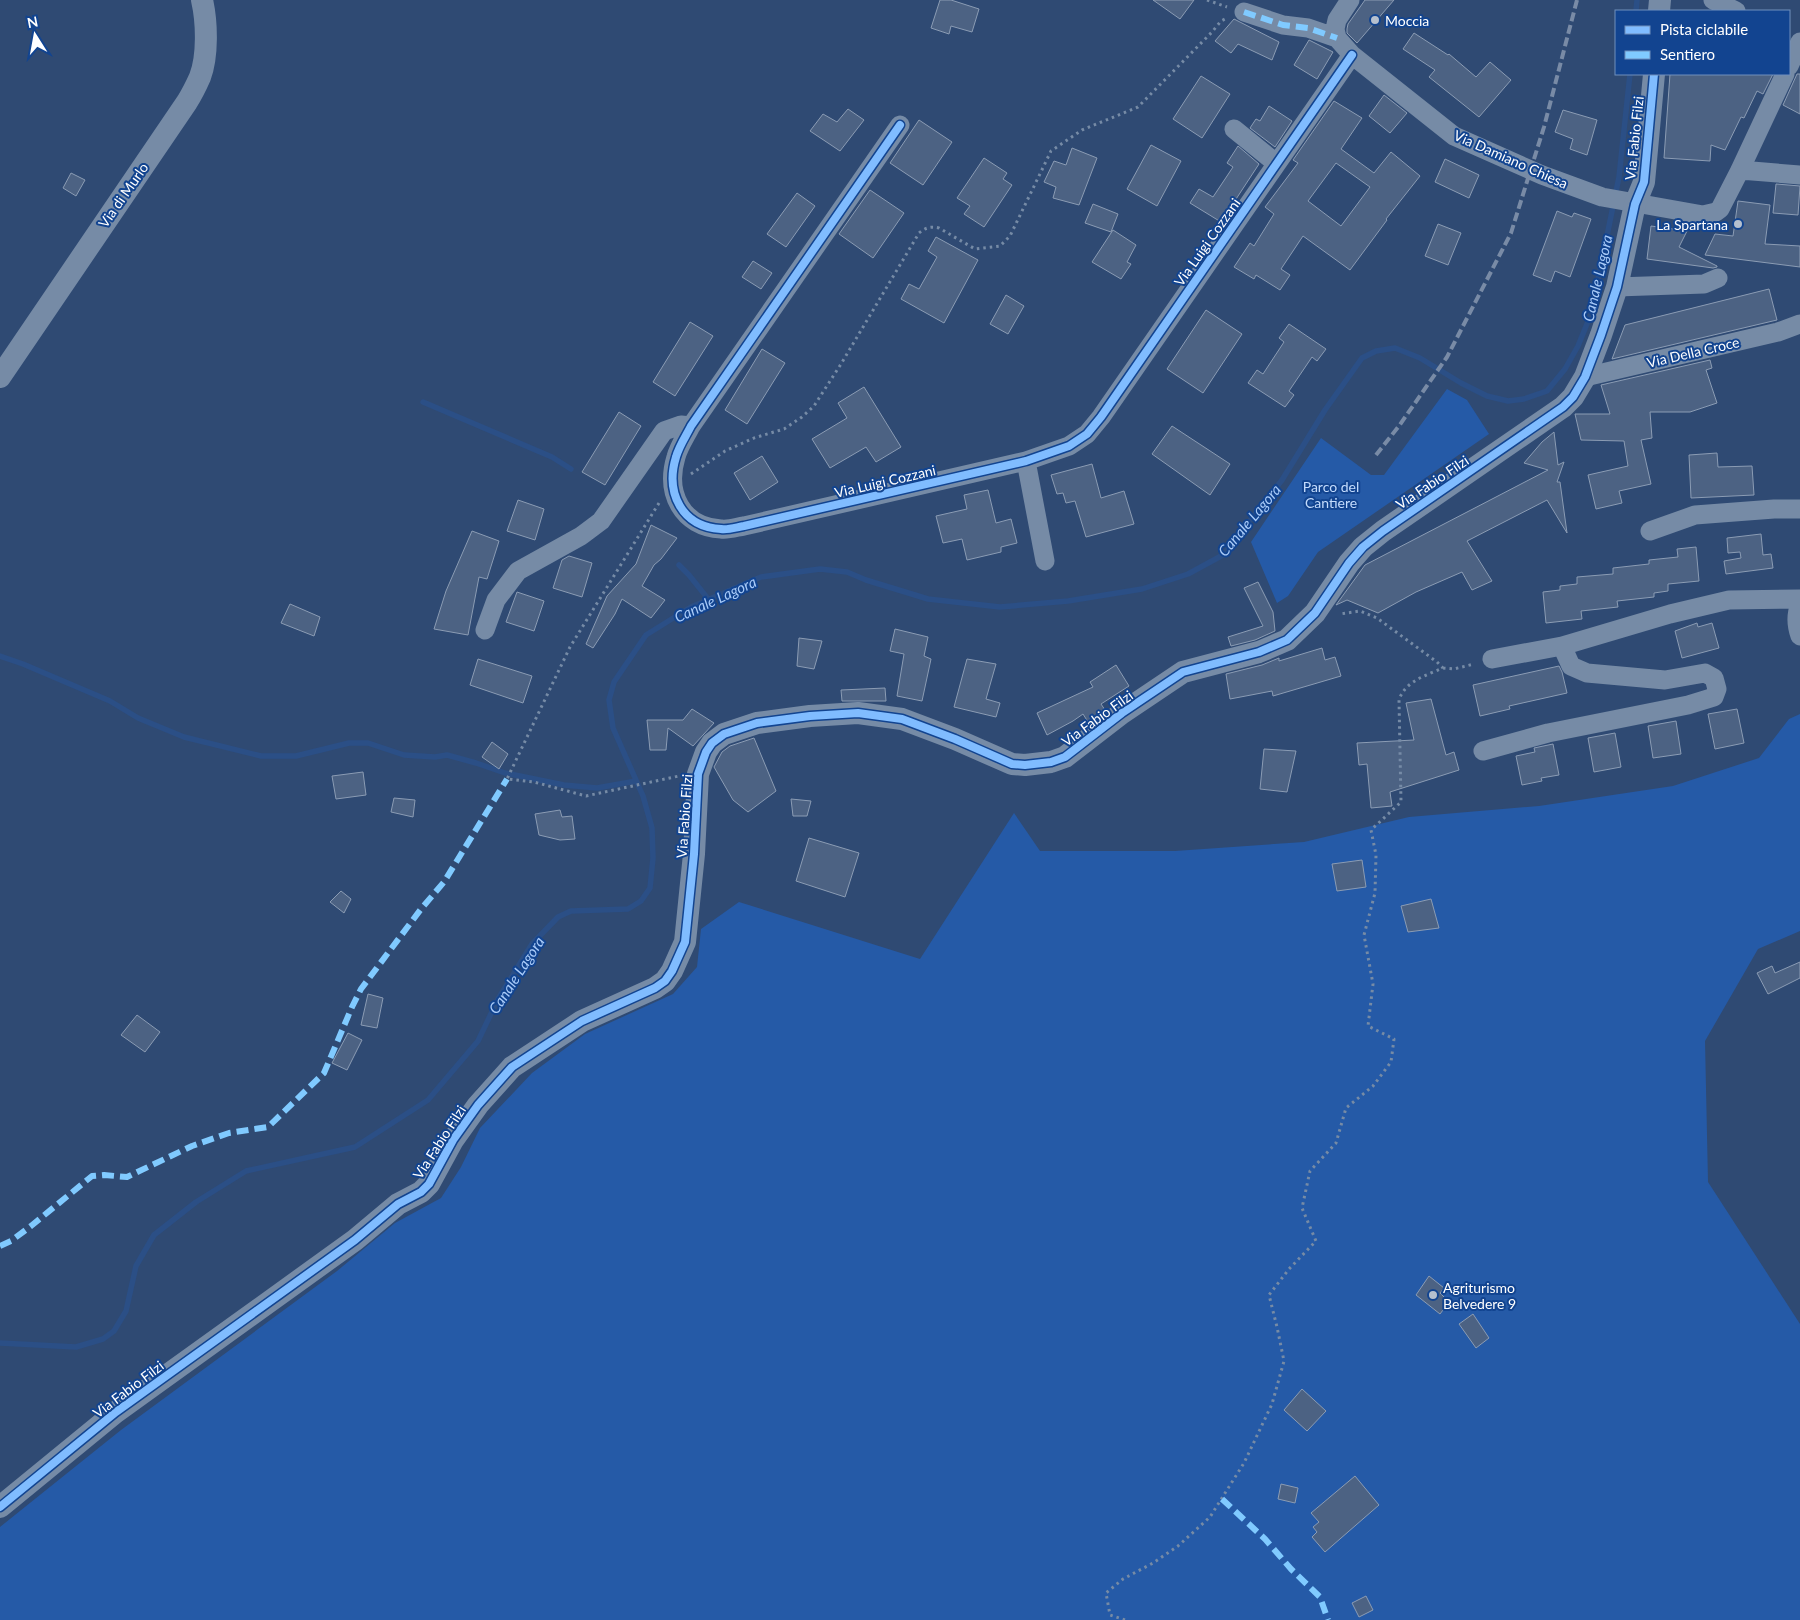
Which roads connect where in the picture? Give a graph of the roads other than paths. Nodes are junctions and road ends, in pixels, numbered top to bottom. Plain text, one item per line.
1 (202, 0) edge
2 (1350, 0) edge
3 (1713, 0) edge
4 (1734, 10) edge
5 (1244, 12) road end
6 (1337, 38) junction
7 (1800, 42) edge
8 (1352, 55) junction
9 (1790, 64) edge
10 (1654, 75) edge
11 (1785, 75) edge
12 (900, 125) dead end
13 (1234, 129) dead end
14 (1276, 163) junction
15 (1740, 170) junction
16 (1800, 175) edge
17 (1635, 204) junction
18 (1718, 278) dead end
19 (1617, 287) junction
20 (1800, 324) edge
21 (0, 377) edge
22 (1584, 377) junction
23 (691, 426) junction
24 (1026, 461) junction
25 (1800, 509) edge
26 (1650, 531) dead end
27 (1045, 561) dead end
28 (1800, 599) edge
29 (1800, 604) edge
30 (485, 630) dead end
31 (1800, 636) edge
32 (1562, 646) junction
33 (1492, 659) road end
34 (1483, 751) dead end
35 (0, 1507) edge

1 - 21 street, Via di Murlo
2 - 6 street
3 - 4 street
5 - 6 street
6 - 8 street, Via Damiano Chiesa
7 - 9 street
8 - 14 street, Via Luigi Cozzani
8 - 17 street, Via Damiano Chiesa
10 - 17 street, Via Fabio Filzi
11 - 15 street
12 - 23 street, Via Luigi Cozzani
13 - 14 street
14 - 24 street, Via Luigi Cozzani
15 - 16 street
15 - 17 street, Via Damiano Chiesa
17 - 19 street, Via Fabio Filzi
18 - 19 street
19 - 22 street, Via Fabio Filzi
20 - 22 street, Via Della Croce
22 - 35 street, Via Fabio Filzi
23 - 24 street, Via Luigi Cozzani
23 - 30 street
24 - 27 street
25 - 26 street
28 - 32 street
29 - 31 street
32 - 33 street
32 - 34 street

